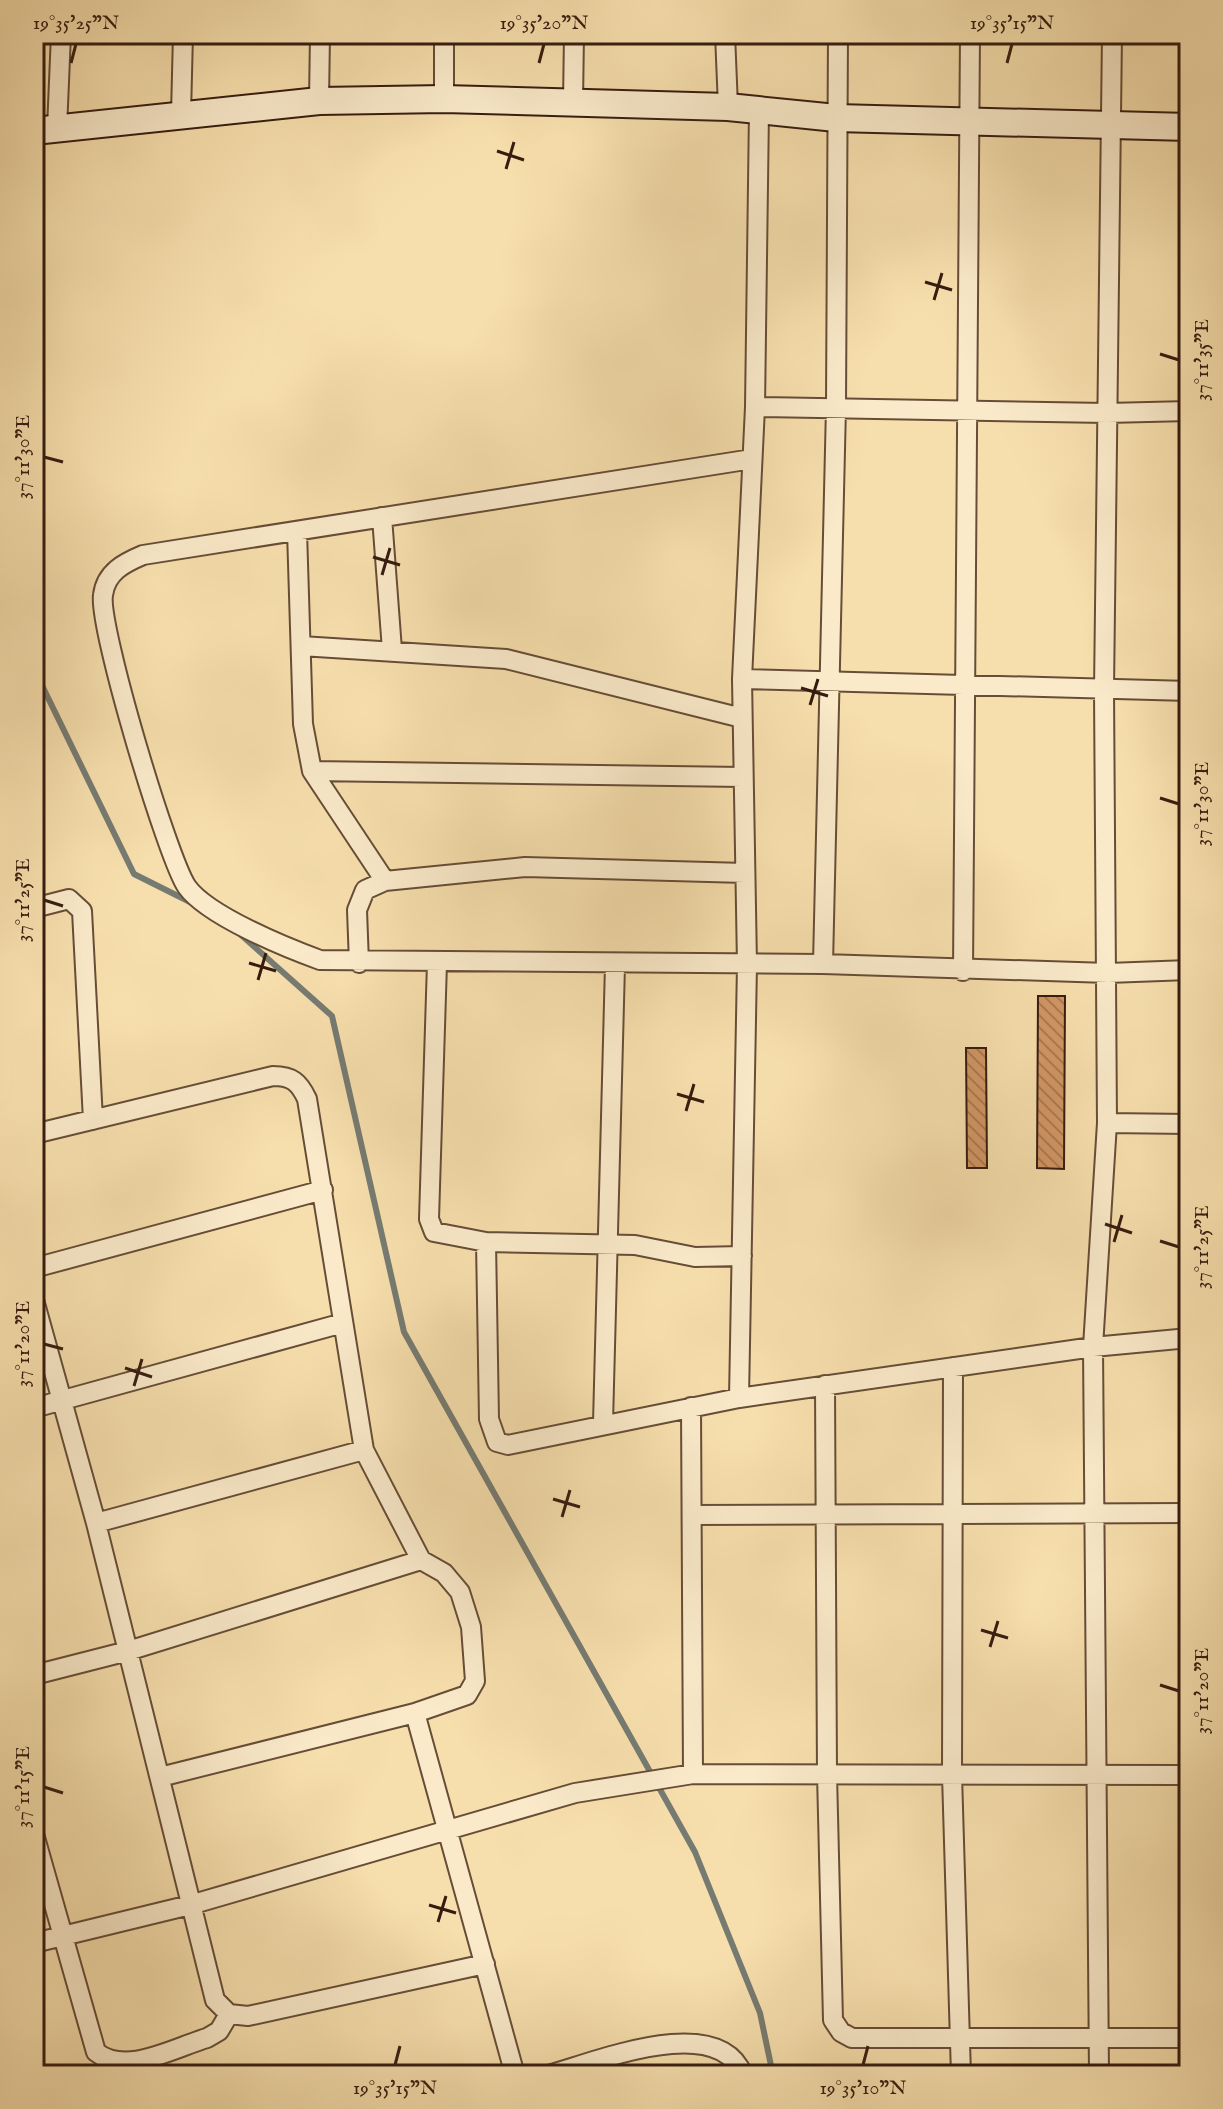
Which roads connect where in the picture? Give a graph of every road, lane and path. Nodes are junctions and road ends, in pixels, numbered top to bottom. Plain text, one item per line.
1 (61, 34) edge
2 (183, 34) edge
3 (320, 34) edge
4 (444, 34) edge
5 (574, 34) edge
6 (725, 34) edge
7 (838, 34) edge
8 (970, 34) edge
9 (1112, 34) edge
10 (444, 99) junction
11 (319, 101) junction
12 (573, 102) junction
13 (728, 107) junction
14 (759, 110) junction
15 (181, 114) junction
16 (836, 118) junction
17 (968, 122) junction
18 (1112, 124) junction
19 (1189, 127) edge
20 (45, 130) edge
21 (755, 407) junction
22 (836, 407) junction
23 (967, 409) junction
24 (1189, 411) edge
25 (1107, 413) junction
26 (752, 459) junction
27 (382, 517) junction
28 (297, 531) junction
29 (301, 646) junction
30 (392, 650) junction
31 (742, 679) junction
32 (829, 683) junction
33 (965, 684) junction
34 (1104, 690) junction
35 (1189, 691) edge
36 (742, 718) junction
37 (312, 771) junction
38 (743, 777) junction
39 (745, 873) junction
40 (385, 881) junction
41 (34, 908) edge
42 (359, 963) junction
43 (437, 963) junction
44 (823, 964) junction
45 (615, 965) junction
46 (747, 965) junction
47 (1189, 970) edge
48 (963, 971) junction
49 (1108, 973) junction
50 (93, 1120) junction
51 (1107, 1123) junction
52 (1189, 1124) edge
53 (34, 1134) edge
54 (323, 1190) junction
55 (486, 1242) junction
56 (607, 1245) junction
57 (742, 1256) junction
58 (34, 1268) edge
59 (34, 1300) edge
60 (343, 1323) junction
61 (1189, 1338) edge
62 (1093, 1347) junction
63 (953, 1367) junction
64 (825, 1385) junction
65 (739, 1398) junction
66 (61, 1401) junction
67 (691, 1407) junction
68 (34, 1408) edge
69 (603, 1423) junction
70 (364, 1450) junction
71 (1189, 1513) edge
72 (955, 1514) junction
73 (1096, 1514) junction
74 (692, 1515) junction
75 (825, 1515) junction
76 (96, 1523) junction
77 (421, 1560) junction
78 (128, 1651) junction
79 (34, 1675) edge
80 (415, 1713) junction
81 (693, 1774) junction
82 (827, 1774) junction
83 (952, 1775) junction
84 (1094, 1775) junction
85 (1189, 1775) edge
86 (160, 1777) junction
87 (449, 1832) junction
88 (34, 1834) edge
89 (190, 1905) junction
90 (62, 1935) junction
91 (34, 1943) edge
92 (485, 1964) junction
93 (229, 2014) junction
94 (1099, 2037) junction
95 (961, 2038) junction
96 (1189, 2038) edge
97 (515, 2075) edge
98 (548, 2075) edge
99 (743, 2075) edge
100 (961, 2075) edge
101 (1099, 2075) edge

1 - 20 street
2 - 15 street
3 - 11 street
4 - 10 street
5 - 12 street
6 - 13 street
7 - 16 street
8 - 17 street
9 - 18 street
10 - 11 street
10 - 12 street
11 - 15 street
12 - 13 street
13 - 14 street
14 - 16 street
14 - 21 street
15 - 20 street
16 - 17 street
16 - 22 street
17 - 18 street
17 - 23 street
18 - 19 street
18 - 25 street
21 - 22 street
21 - 26 street
22 - 23 street
22 - 32 street
23 - 25 street
23 - 33 street
24 - 25 street
25 - 34 street
26 - 27 street
26 - 31 street
27 - 28 street
27 - 30 street
28 - 29 street
28 - 42 street
29 - 30 street
29 - 37 street
30 - 36 street
31 - 32 street
31 - 36 street
32 - 33 street
32 - 44 street
33 - 34 street
33 - 48 street
34 - 35 street
34 - 49 street
36 - 38 street
37 - 38 street
37 - 40 street
38 - 39 street
39 - 40 street
39 - 46 street
40 - 42 street
41 - 50 street
42 - 43 street
43 - 45 street
43 - 55 street
44 - 46 street
44 - 48 street
45 - 46 street
45 - 56 street
46 - 57 street
47 - 49 street
48 - 49 street
49 - 51 street
50 - 53 street
50 - 54 street
51 - 52 street
51 - 62 street
54 - 58 street
54 - 60 street
55 - 56 street
55 - 69 street
56 - 57 street
56 - 69 street
57 - 65 street
59 - 66 street
60 - 66 street
60 - 70 street
61 - 62 street
62 - 63 street
62 - 73 street
63 - 64 street
63 - 72 street
64 - 65 street
64 - 75 street
65 - 67 street
66 - 68 street
66 - 76 street
67 - 69 street
67 - 74 street
70 - 76 street
70 - 77 street
71 - 73 street
72 - 73 street
72 - 75 street
72 - 83 street
73 - 84 street
74 - 75 street
74 - 81 street
75 - 82 street
76 - 78 street
77 - 78 street
77 - 80 street
78 - 79 street
78 - 86 street
80 - 86 street
80 - 87 street
81 - 82 street
81 - 87 street
82 - 83 street
82 - 95 street
83 - 84 street
83 - 95 street
84 - 85 street
84 - 94 street
86 - 89 street
87 - 89 street
87 - 92 street
88 - 90 street
89 - 90 street
89 - 93 street
90 - 91 street
90 - 93 street
92 - 93 street
92 - 97 street
94 - 95 street
94 - 96 street
94 - 101 street
95 - 100 street
98 - 99 street

